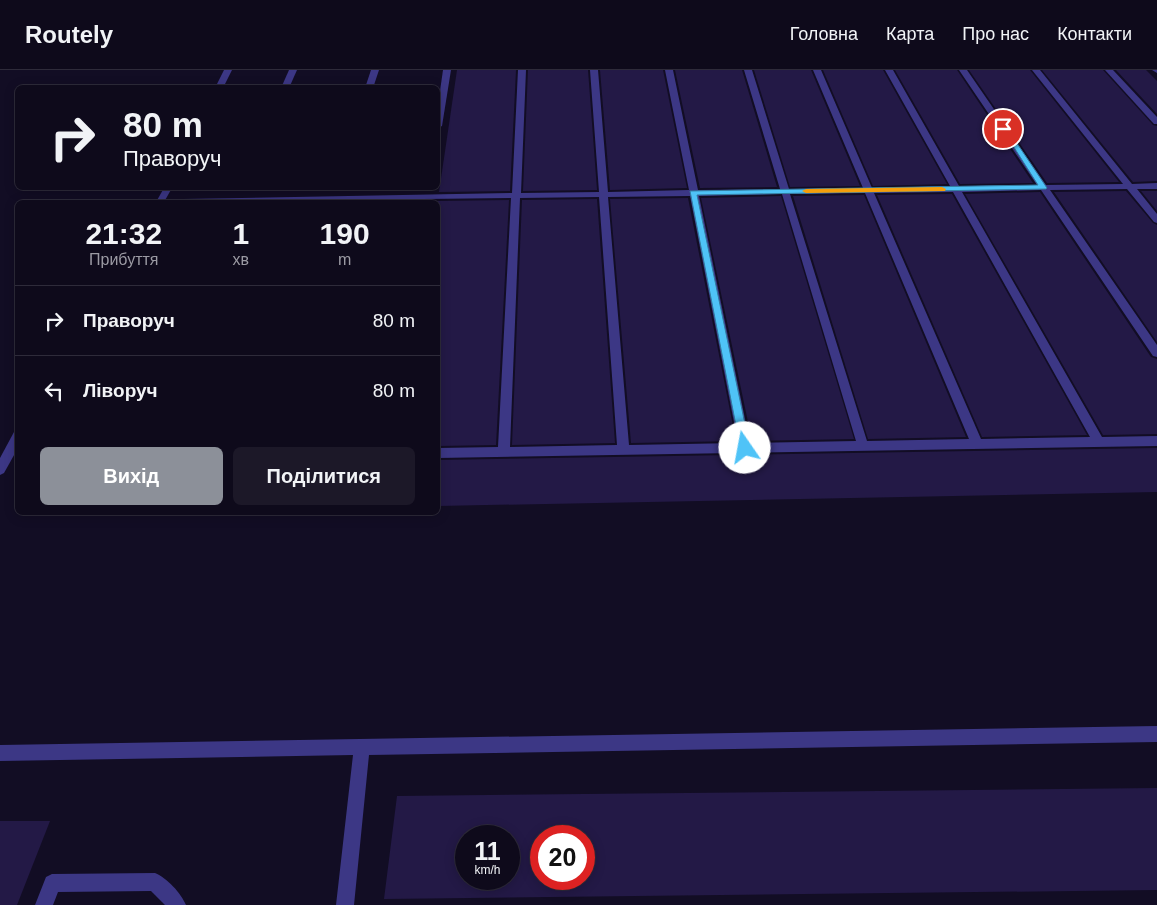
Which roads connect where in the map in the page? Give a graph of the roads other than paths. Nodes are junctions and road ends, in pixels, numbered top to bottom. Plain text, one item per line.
1 (228, 70) edge
2 (293, 70) edge
3 (375, 70) edge
4 (447, 70) edge
5 (522, 70) edge
6 (594, 70) edge
7 (669, 70) edge
8 (748, 70) edge
9 (817, 70) edge
10 (889, 70) edge
11 (963, 70) edge
12 (1036, 70) edge
13 (1109, 70) edge
14 (221, 85) edge
15 (286, 85) edge
16 (370, 85) edge
17 (440, 114) edge
18 (1157, 122) edge
19 (1129, 186) junction
20 (1157, 186) edge
21 (1043, 188) junction
22 (957, 189) junction
23 (869, 190) junction
24 (786, 191) junction
25 (693, 193) junction
26 (602, 194) junction
27 (518, 195) junction
28 (426, 196) edge
29 (335, 200) edge
30 (1157, 220) edge
31 (1157, 354) edge
32 (15, 441) edge
33 (1157, 441) edge
34 (1099, 442) junction
35 (977, 445) junction
36 (863, 446) junction
37 (745, 448) junction
38 (624, 450) junction
39 (504, 452) junction
40 (440, 453) edge
41 (0, 470) edge
42 (1157, 734) edge
43 (362, 747) junction
44 (0, 753) edge
45 (44, 905) edge
46 (177, 905) edge
47 (345, 905) edge

1 - 14 lane
2 - 15 lane
3 - 16 lane
4 - 17 lane
5 - 27 lane
6 - 26 lane
7 - 25 lane
8 - 24 lane
9 - 23 lane
10 - 22 lane
11 - 21 lane
12 - 19 lane
13 - 18 lane
19 - 20 lane
19 - 21 lane
19 - 30 lane
21 - 22 lane
21 - 31 lane
22 - 23 lane
22 - 34 lane
23 - 24 lane
23 - 35 lane
24 - 25 lane
24 - 36 lane
25 - 26 lane
25 - 37 lane
26 - 27 lane
26 - 38 lane
27 - 28 lane
27 - 39 lane
28 - 29 lane
32 - 41 lane
33 - 34 lane
34 - 35 lane
35 - 36 lane
36 - 37 lane
37 - 38 lane
38 - 39 lane
39 - 40 lane
42 - 43 lane
43 - 44 lane
43 - 47 lane
45 - 46 lane

